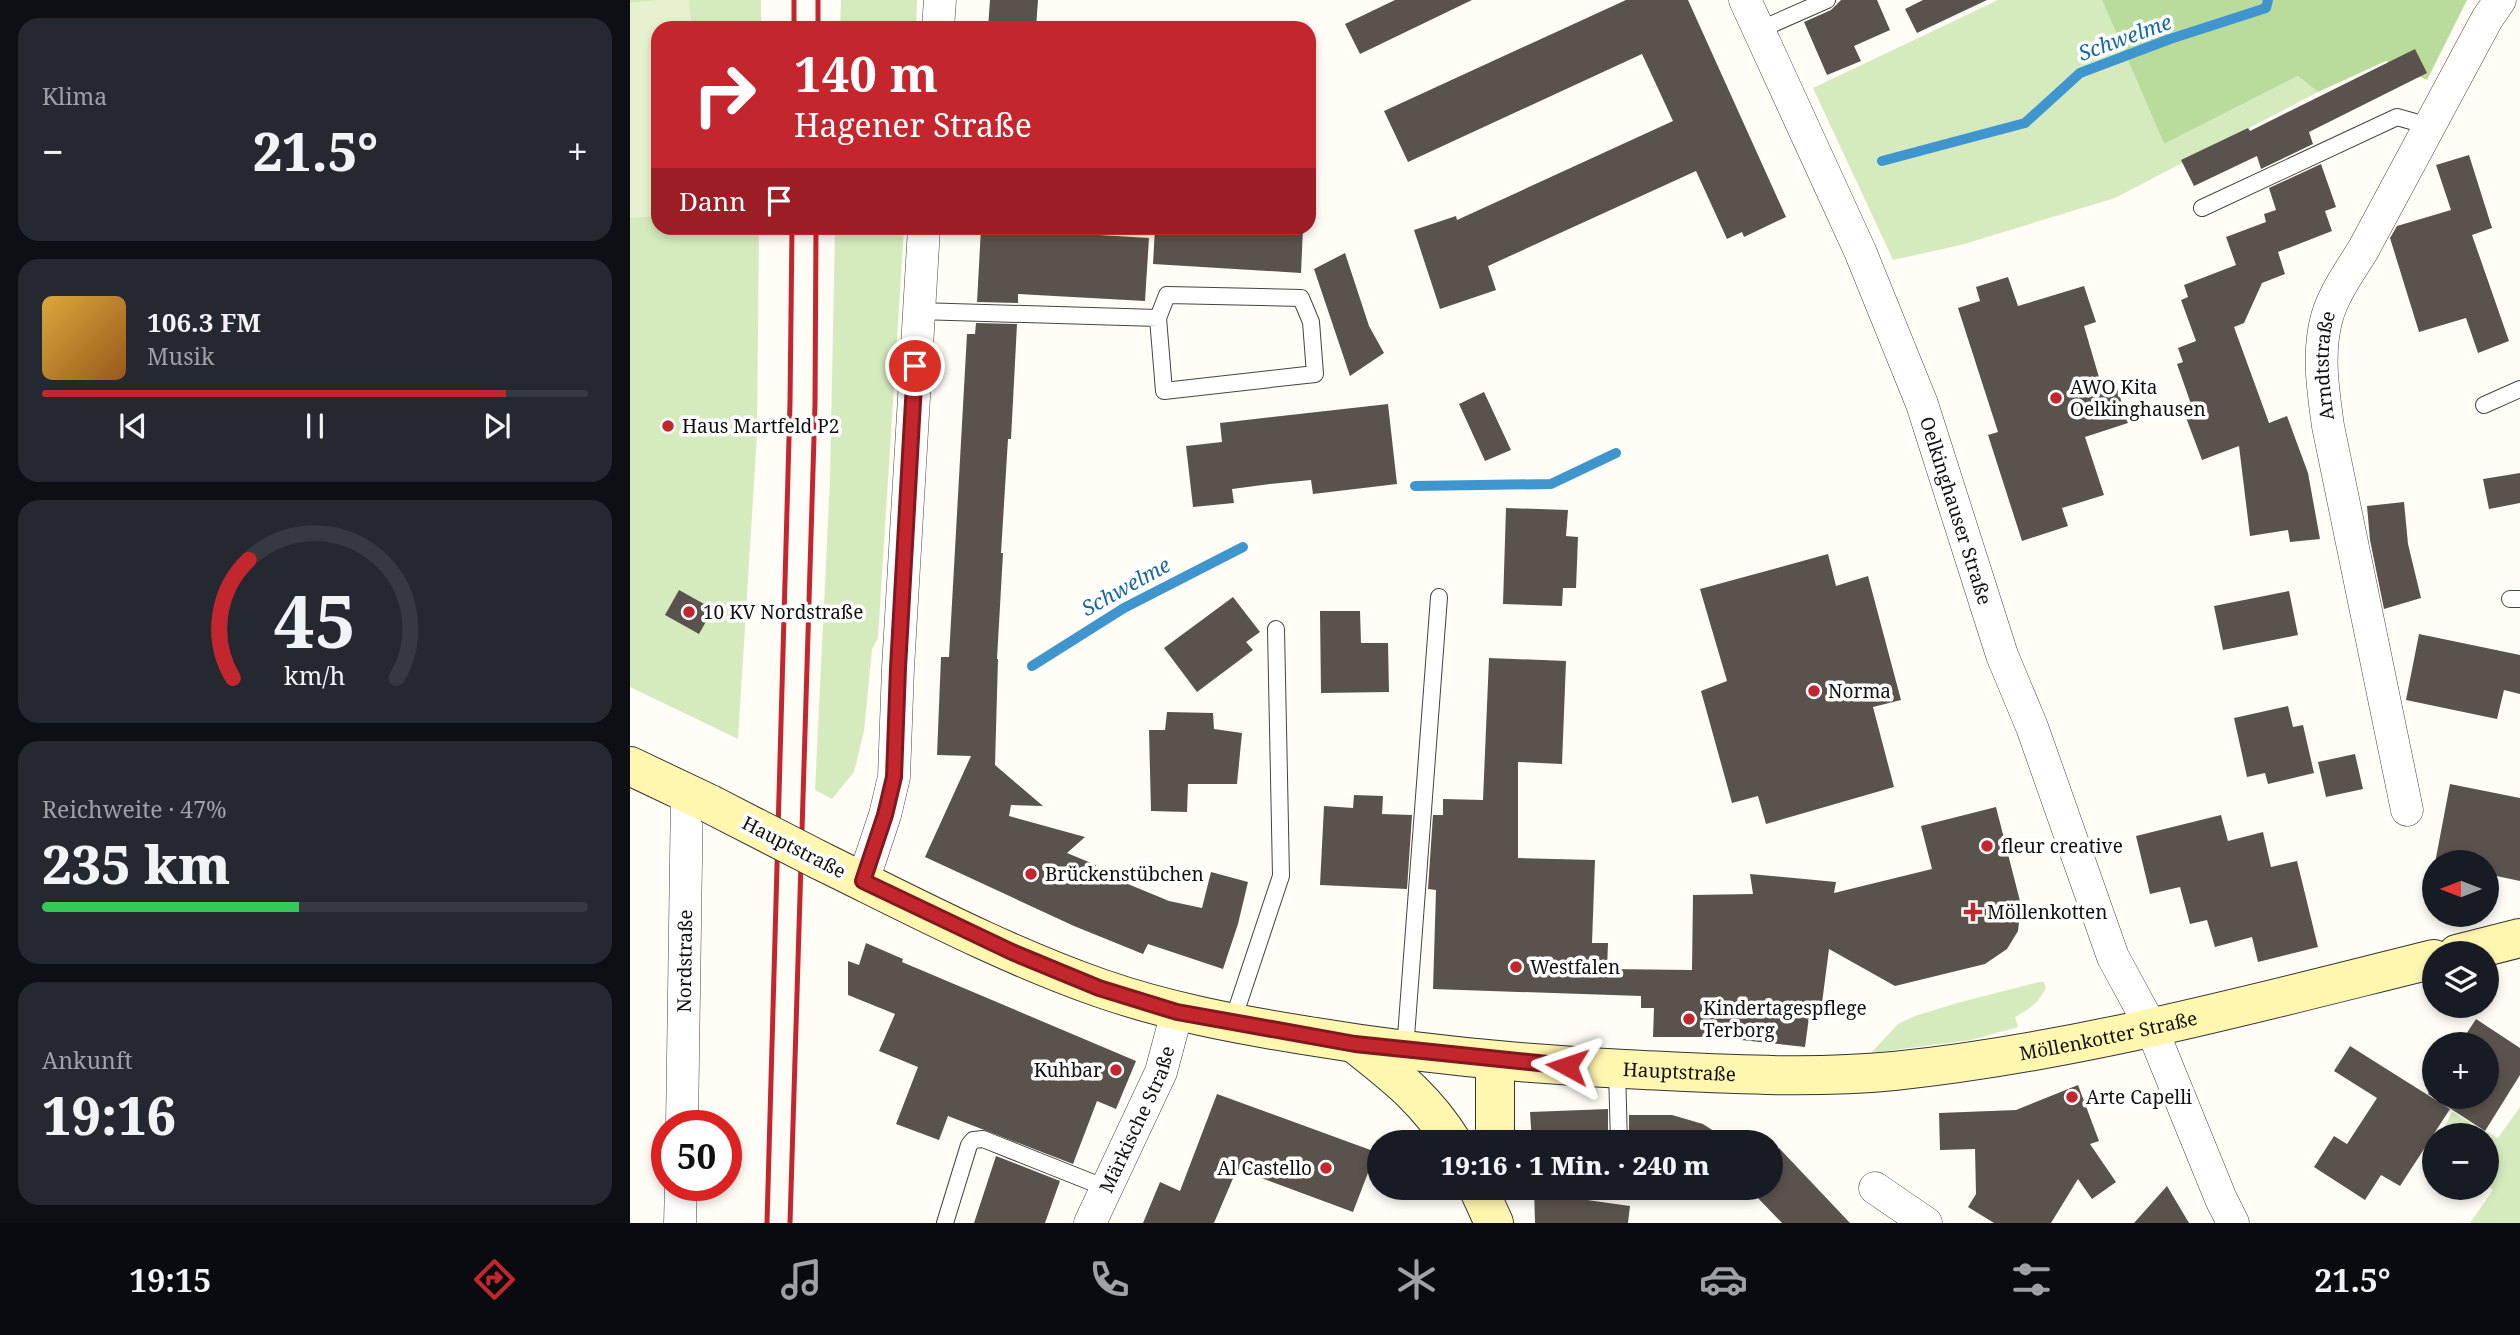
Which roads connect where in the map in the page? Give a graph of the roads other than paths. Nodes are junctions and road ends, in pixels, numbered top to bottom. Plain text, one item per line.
1 (940, 0) edge
2 (1745, 0) edge
3 (1827, 0) edge
4 (2500, 0) edge
5 (938, 21) edge
6 (1759, 30) junction
7 (2429, 126) junction
8 (2202, 208) dead end
9 (923, 235) edge
10 (918, 311) junction
11 (1158, 318) junction
12 (2520, 389) edge
13 (2484, 405) dead end
14 (1439, 597) dead end
15 (1276, 629) dead end
16 (630, 766) edge
17 (699, 799) junction
18 (2407, 810) dead end
19 (863, 881) junction
20 (2520, 938) edge
21 (2499, 943) edge
22 (2422, 962) edge
23 (1177, 1012) junction
24 (1232, 1024) junction
25 (2151, 1027) junction
26 (1355, 1044) junction
27 (1405, 1050) junction
28 (1495, 1060) junction
29 (1617, 1069) junction
30 (1778, 1076) joint
31 (683, 1110) edge
32 (1445, 1130) edge
33 (1495, 1130) edge
34 (1619, 1130) edge
35 (1106, 1188) junction
36 (1875, 1188) dead end
37 (1484, 1200) edge
38 (1496, 1200) edge
39 (681, 1201) edge
40 (681, 1223) edge
41 (945, 1223) edge
42 (1090, 1223) edge
43 (1495, 1223) edge
44 (1926, 1223) edge
45 (2233, 1223) edge

1 - 5 street
2 - 6 street, Oelkinghauser Straße
3 - 6 lane
4 - 7 street, Arndtstraße
6 - 25 street, Oelkinghauser Straße
7 - 8 lane
7 - 18 street, Arndtstraße
9 - 10 street
10 - 11 lane
10 - 19 street
11 - 11 lane
12 - 13 lane
14 - 27 lane
15 - 24 lane
16 - 17 main road, Hauptstraße
17 - 19 main road, Hauptstraße, bridge
17 - 31 street, Nordstraße
19 - 23 main road, Hauptstraße
20 - 21 main road
22 - 25 main road, Möllenkotter Straße
23 - 24 main road, Hauptstraße
23 - 35 street, Märkische Straße
24 - 26 main road, Hauptstraße
25 - 30 main road, Möllenkotter Straße
25 - 45 street
26 - 27 main road, Hauptstraße
26 - 32 main road
27 - 28 main road, Hauptstraße
28 - 29 main road, Hauptstraße
28 - 33 main road
29 - 30 main road, Hauptstraße
29 - 34 lane
35 - 41 lane
35 - 42 street, Märkische Straße
36 - 44 street
37 - 43 main road
38 - 43 main road
39 - 40 street

